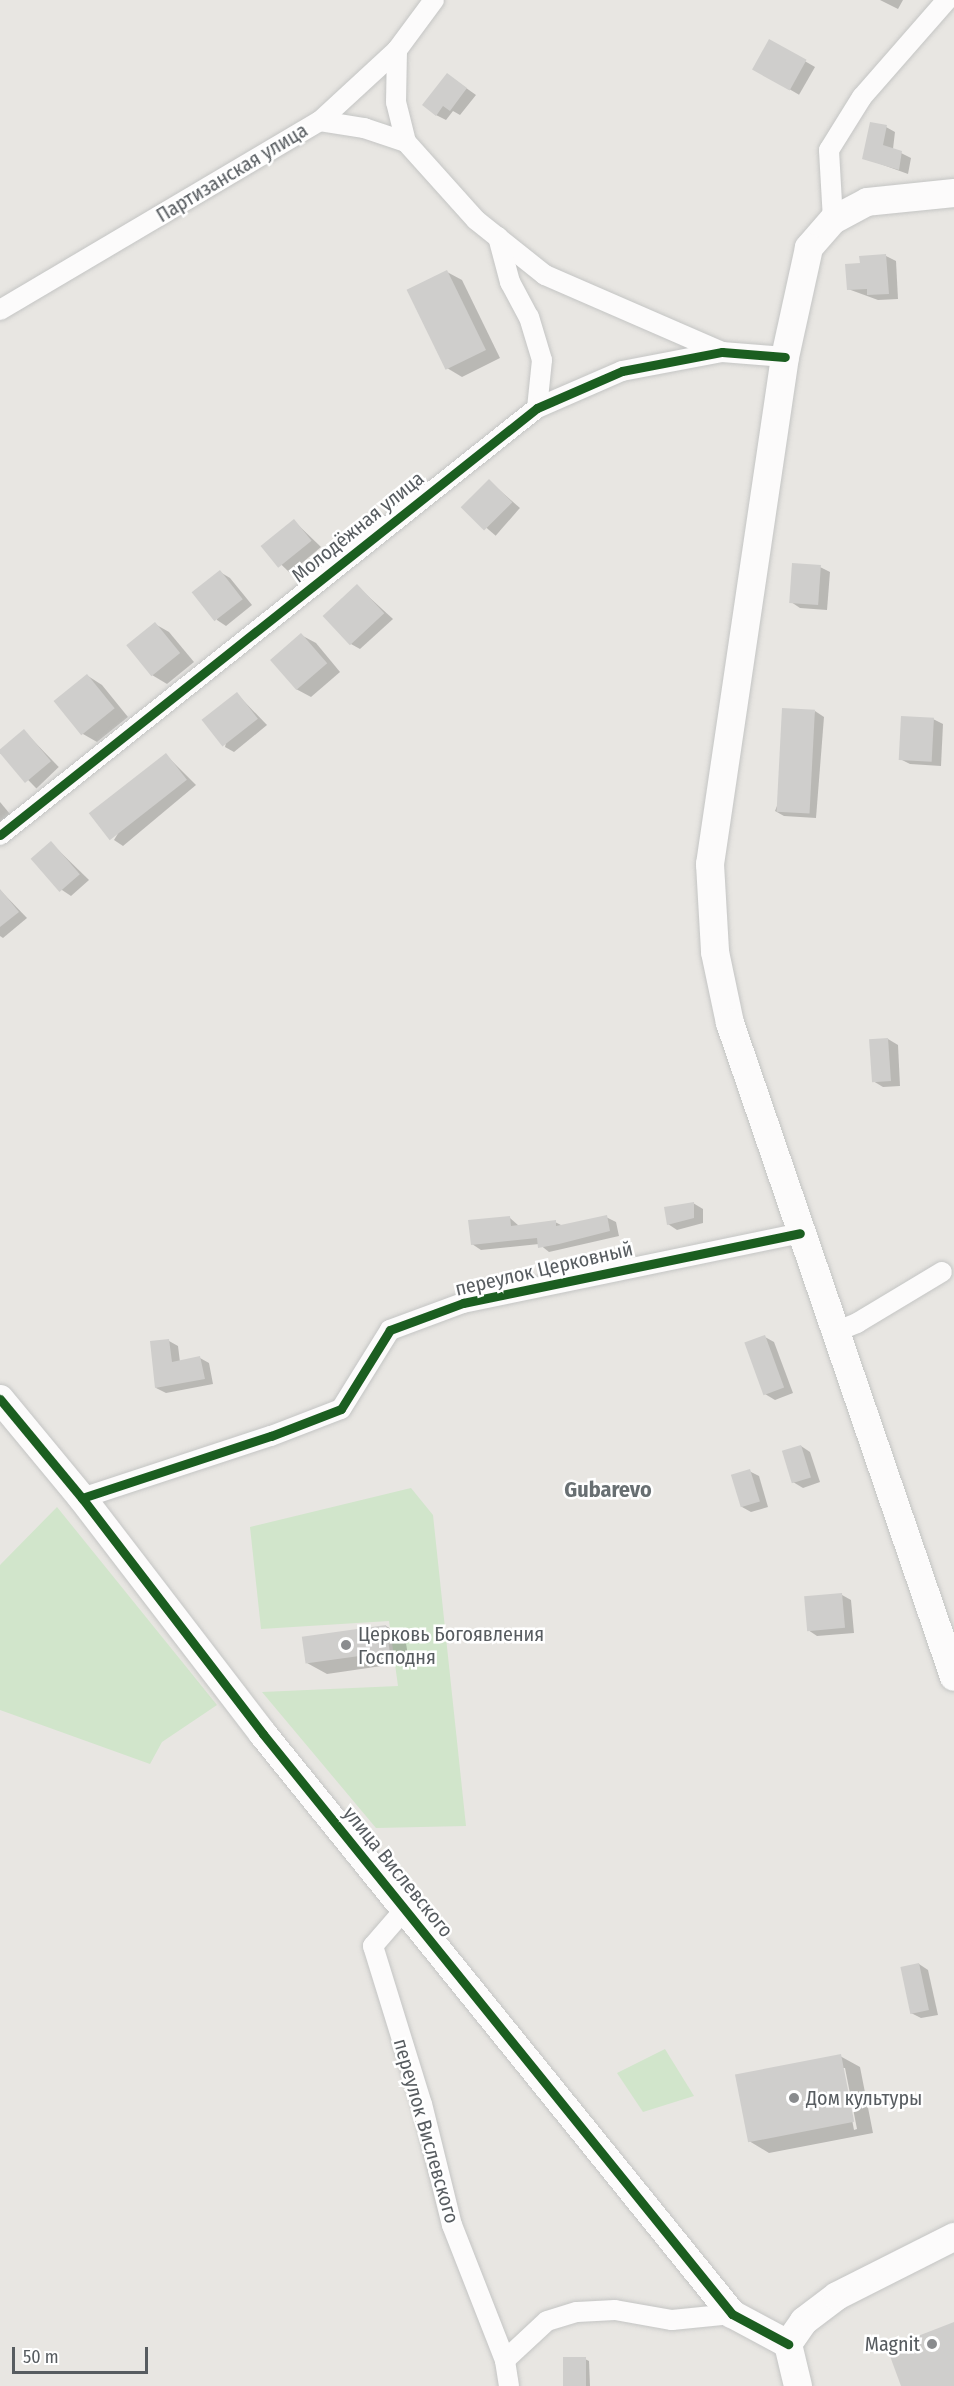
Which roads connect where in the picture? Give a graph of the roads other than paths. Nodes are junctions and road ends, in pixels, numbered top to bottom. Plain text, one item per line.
1 (434, 0) edge
2 (947, 0) edge
3 (397, 50) junction
4 (320, 121) junction
5 (406, 142) junction
6 (954, 193) edge
7 (832, 220) junction
8 (498, 237) junction
9 (0, 310) edge
10 (722, 352) junction
11 (785, 357) junction
12 (537, 408) junction
13 (0, 835) edge
14 (800, 1233) junction
15 (942, 1272) dead end
16 (835, 1332) junction
17 (0, 1399) edge
18 (81, 1498) junction
19 (954, 1677) edge
20 (405, 1909) junction
21 (954, 2237) edge
22 (732, 2314) junction
23 (788, 2344) junction
24 (505, 2360) junction
25 (509, 2386) edge
26 (798, 2386) edge

1 - 3 street, Партизанская улица
2 - 7 street
3 - 4 street, Партизанская улица
3 - 5 street
4 - 5 street
4 - 9 street, Партизанская улица
5 - 8 street
6 - 7 main road
7 - 11 main road
8 - 10 street
8 - 12 street
10 - 11 street, Молодёжная улица
10 - 12 street, Молодёжная улица
11 - 14 main road
12 - 13 street, Молодёжная улица
14 - 16 main road
14 - 18 street, переулок Церковный
15 - 16 street
16 - 19 main road
17 - 18 main road, улица Вислевского
18 - 20 main road, улица Вислевского
20 - 22 main road, улица Вислевского
20 - 24 street, переулок Вислевского
21 - 23 main road
22 - 23 main road, улица Вислевского
22 - 24 street
23 - 26 main road
24 - 25 street, переулок Вислевского

